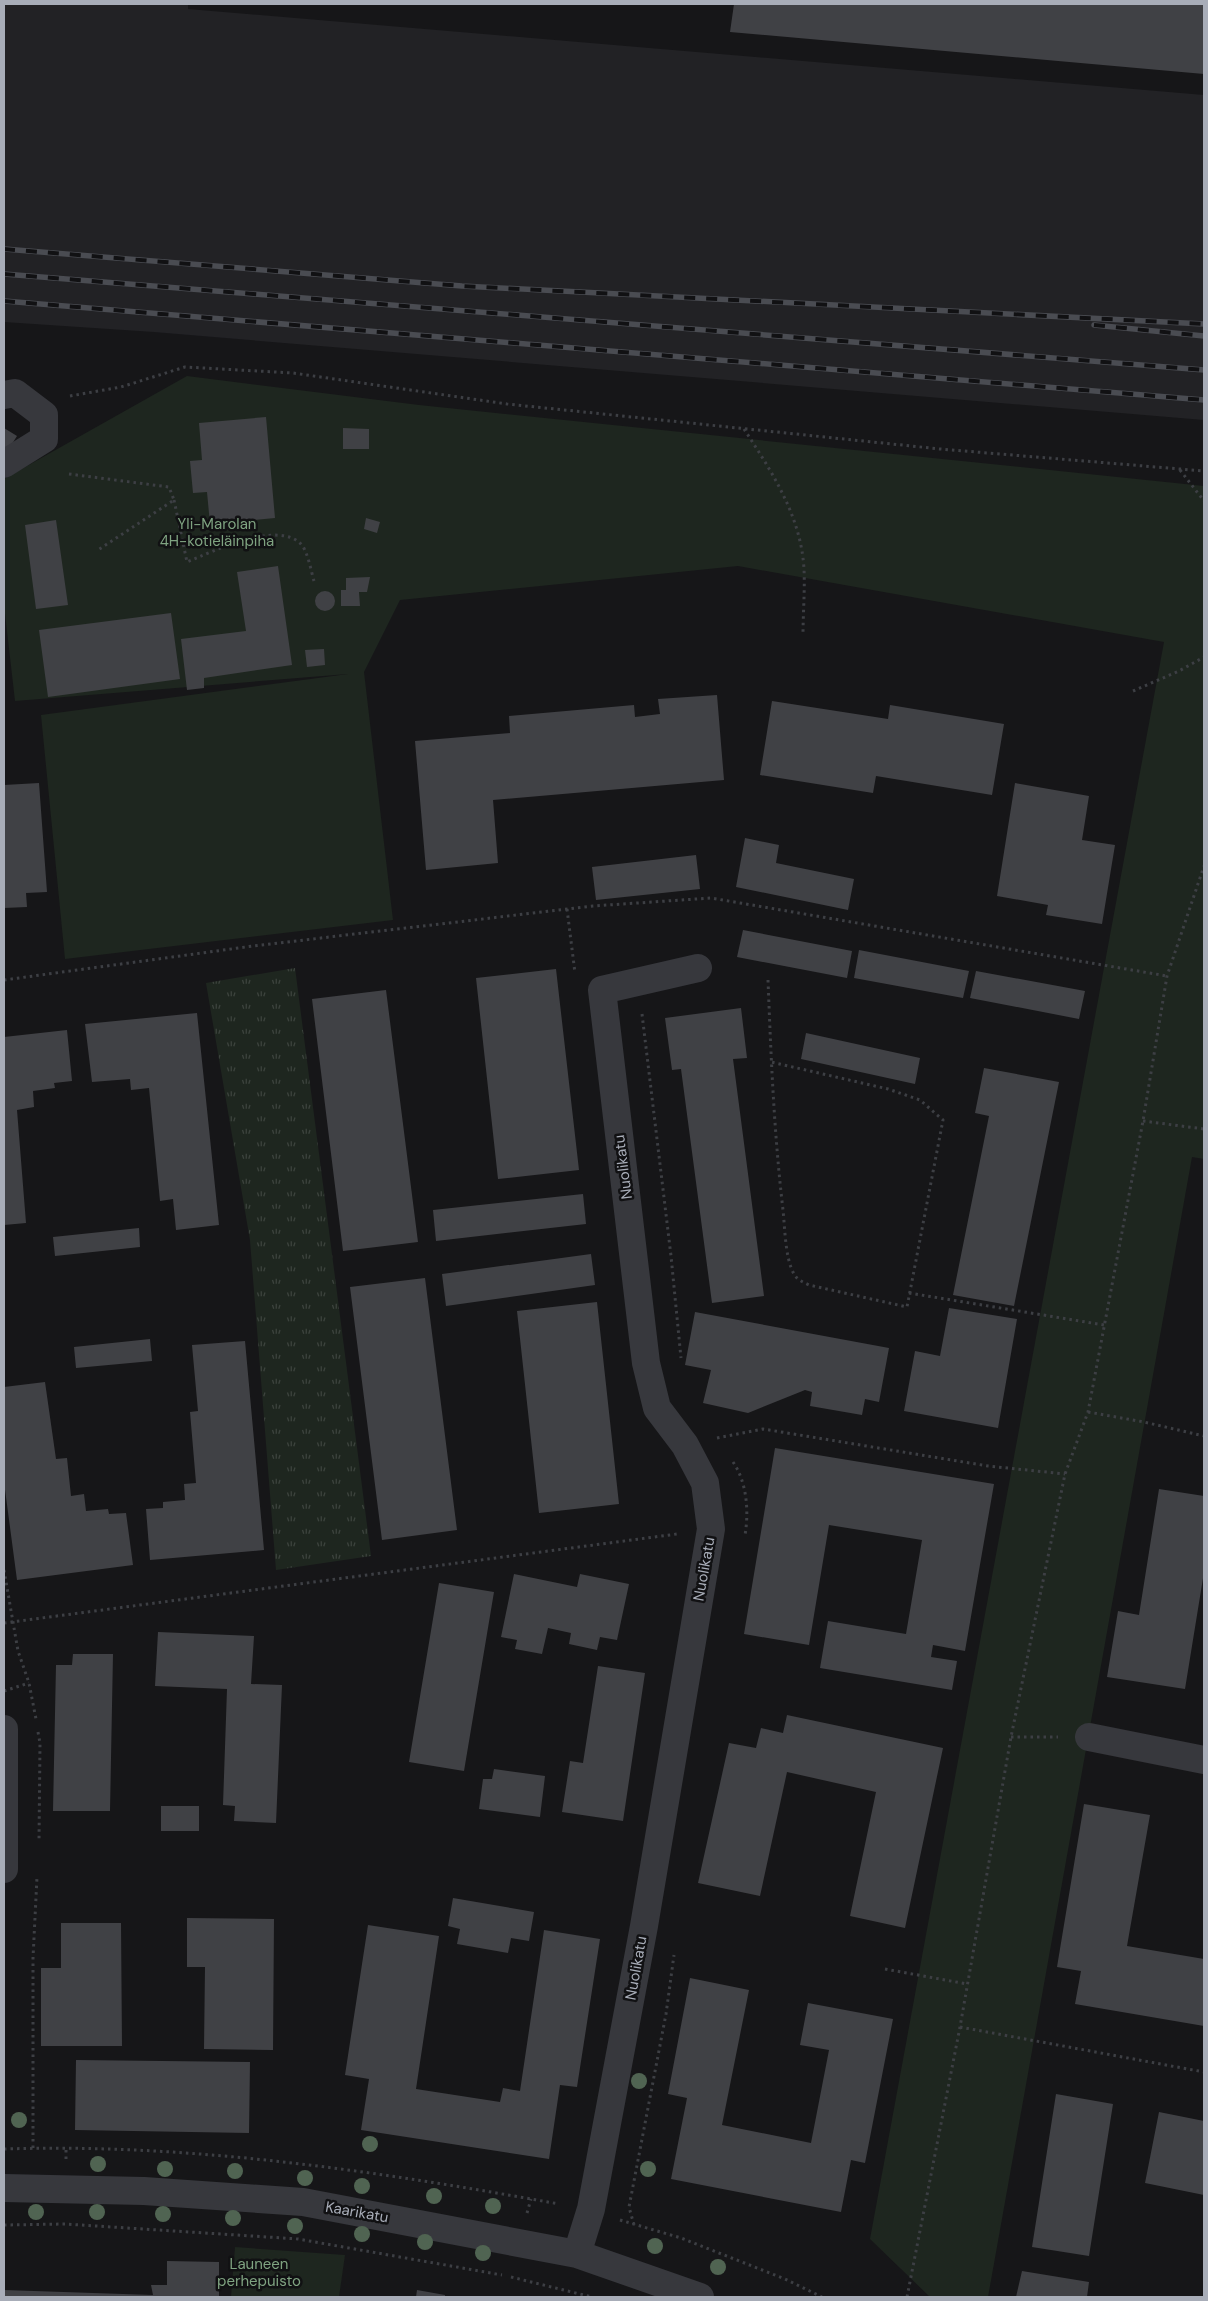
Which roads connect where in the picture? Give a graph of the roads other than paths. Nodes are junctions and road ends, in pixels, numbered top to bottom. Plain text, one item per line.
1 (4, 395) edge
2 (4, 464) edge
3 (698, 968) dead end
4 (4, 1730) edge
5 (1089, 1737) road end
6 (1204, 1760) edge
7 (4, 1869) edge
8 (4, 2188) edge
9 (578, 2254) junction
10 (700, 2297) edge

1 - 2 street
3 - 9 street, Nuolikatu
4 - 7 street
5 - 6 street
8 - 9 street, Kaarikatu
9 - 10 street, Kaarikatu

